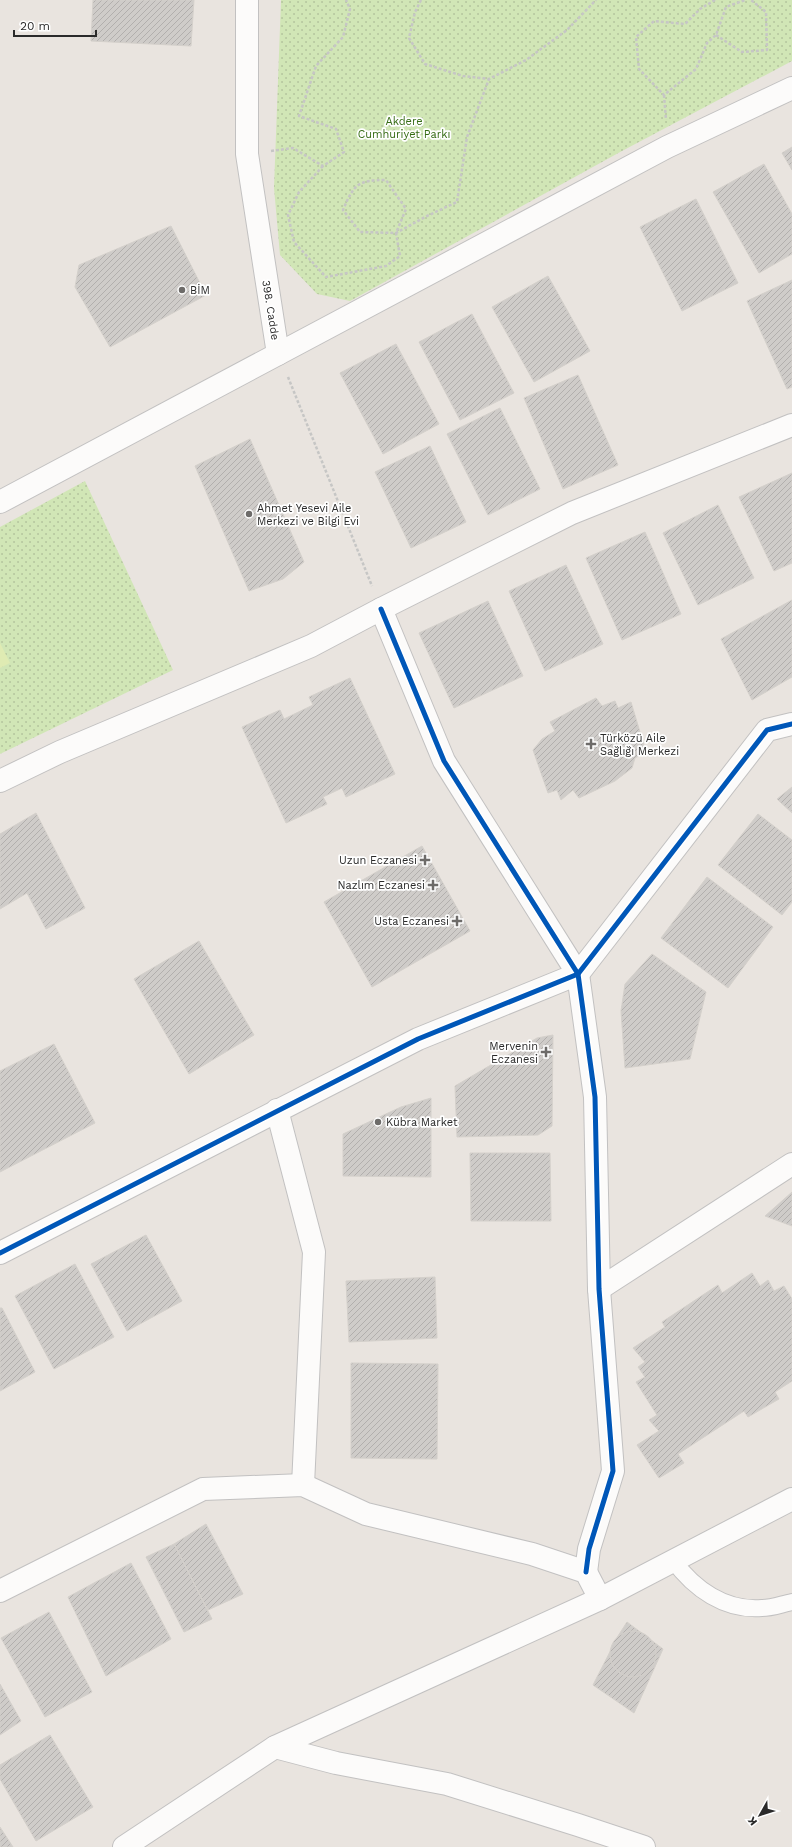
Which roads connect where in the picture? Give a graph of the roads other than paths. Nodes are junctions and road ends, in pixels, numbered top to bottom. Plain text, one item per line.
1 (247, 0) edge
2 (792, 88) edge
3 (278, 354) junction
4 (792, 425) edge
5 (0, 502) edge
6 (382, 609) junction
7 (792, 724) edge
8 (0, 781) edge
9 (578, 974) junction
10 (277, 1110) junction
11 (792, 1164) edge
12 (0, 1253) edge
13 (599, 1289) junction
14 (303, 1485) junction
15 (792, 1499) edge
16 (673, 1560) junction
17 (586, 1572) junction
18 (0, 1591) edge
19 (600, 1599) junction
20 (792, 1602) edge
21 (275, 1747) junction
22 (124, 1847) edge
23 (644, 1847) edge

1 - 3 street, 398. Cadde
2 - 3 street
3 - 5 street, 398. Cadde
4 - 6 street
6 - 8 street
6 - 9 street
7 - 9 street
9 - 10 street
9 - 13 street
10 - 12 street
10 - 14 street
11 - 13 street
13 - 17 street
14 - 17 street
14 - 18 street
15 - 16 street
16 - 19 street
16 - 20 lane
17 - 19 street
19 - 21 street
21 - 22 street
21 - 23 street

